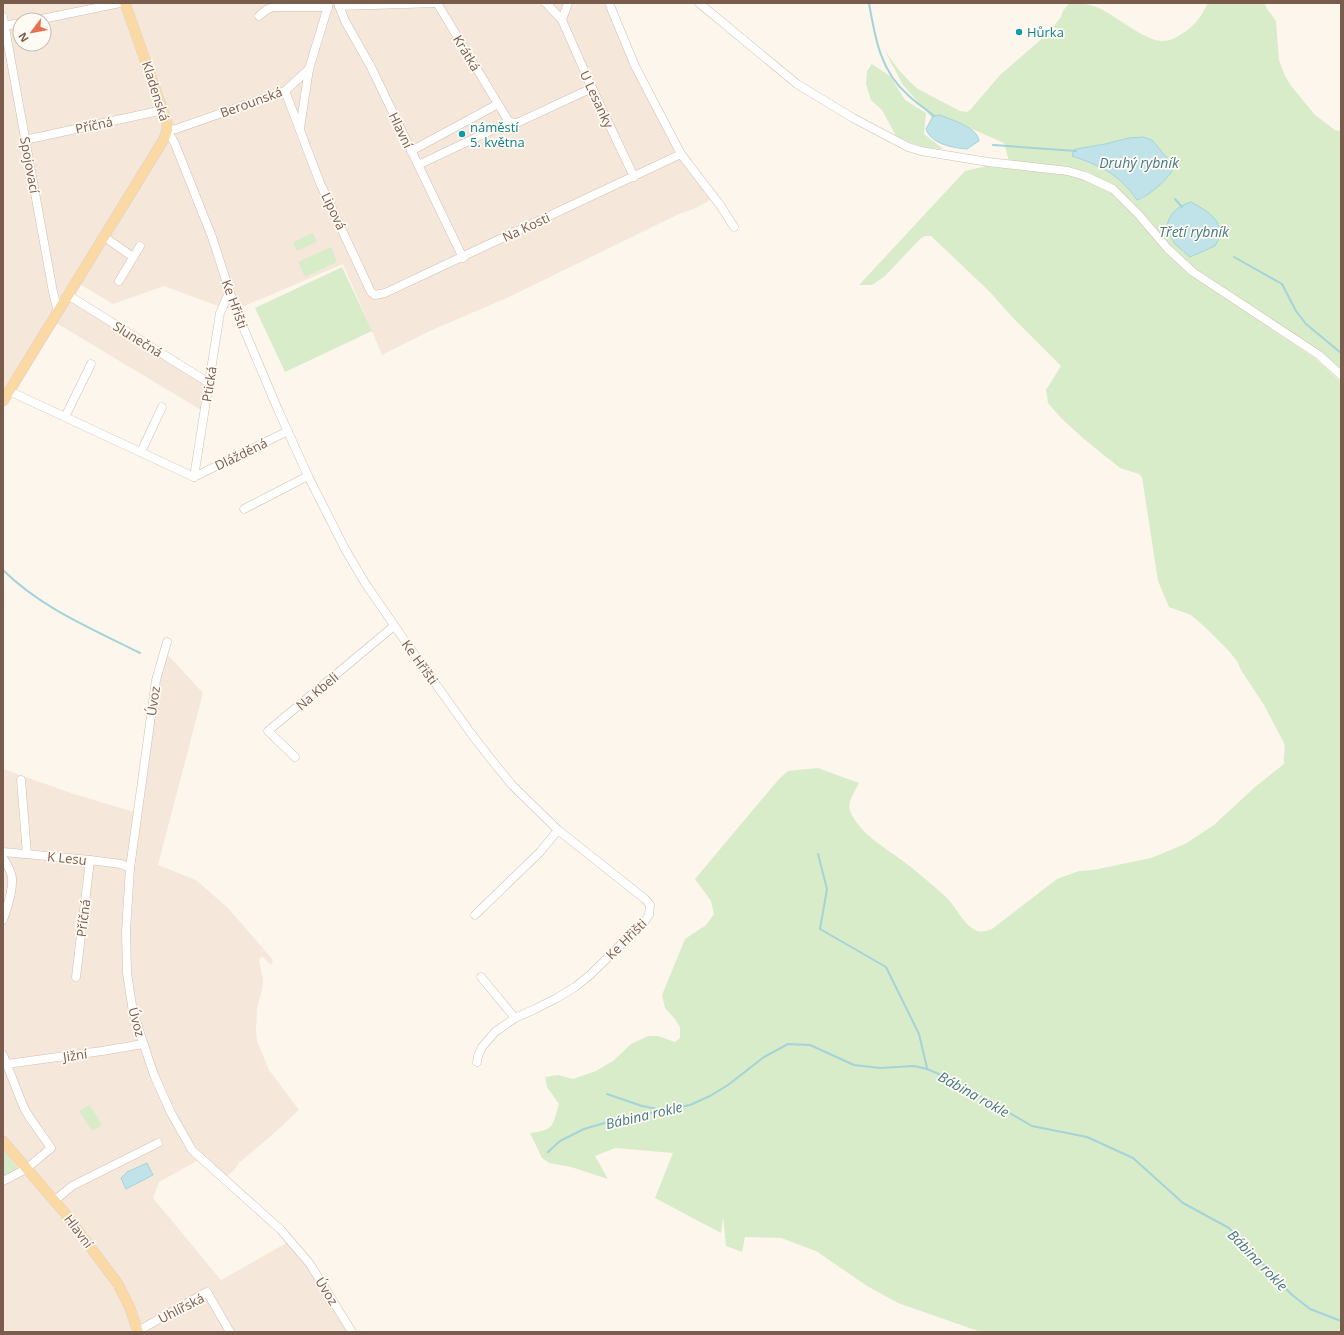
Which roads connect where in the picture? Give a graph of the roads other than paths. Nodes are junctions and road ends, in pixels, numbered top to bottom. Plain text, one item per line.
1 (120, 3) edge
2 (124, 3) edge
3 (437, 3) edge
4 (546, 3) edge
5 (568, 3) edge
6 (609, 3) edge
7 (699, 3) edge
8 (328, 5) edge
9 (338, 5) edge
10 (259, 16) dead end
11 (3, 17) edge
12 (52, 17) edge
13 (562, 20) junction
14 (12, 25) edge
15 (5, 26) junction
16 (309, 69) junction
17 (592, 88) junction
18 (285, 91) junction
19 (498, 104) junction
20 (164, 110) junction
21 (509, 122) junction
22 (300, 128) junction
23 (166, 130) junction
24 (25, 140) junction
25 (411, 151) junction
26 (680, 154) junction
27 (418, 165) junction
28 (634, 177) junction
29 (734, 227) dead end
30 (103, 236) junction
31 (140, 246) dead end
32 (133, 257) junction
33 (463, 258) junction
34 (119, 281) dead end
35 (229, 292) junction
36 (371, 292) joint
37 (68, 295) junction
38 (58, 312) junction
39 (91, 364) dead end
40 (1341, 376) edge
41 (209, 383) junction
42 (9, 391) junction
43 (3, 401) edge
44 (162, 407) dead end
45 (65, 417) junction
46 (288, 431) junction
47 (141, 452) junction
48 (308, 476) junction
49 (194, 477) junction
50 (244, 509) dead end
51 (394, 626) junction
52 (167, 642) dead end
53 (295, 757) dead end
54 (21, 780) dead end
55 (558, 830) junction
56 (3, 852) edge
57 (27, 854) junction
58 (3, 858) edge
59 (90, 860) junction
60 (130, 868) junction
61 (475, 915) dead end
62 (3, 920) edge
63 (76, 976) dead end
64 (481, 977) dead end
65 (515, 1018) junction
66 (143, 1044) junction
67 (3, 1055) edge
68 (477, 1062) dead end
69 (7, 1064) junction
70 (3, 1141) edge
71 (158, 1143) dead end
72 (26, 1170) junction
73 (3, 1181) edge
74 (54, 1201) junction
75 (138, 1332) edge
76 (230, 1332) edge
77 (352, 1332) edge

1 - 12 street
2 - 20 main road, Kladenská
3 - 9 street
3 - 19 street, Krátká
4 - 13 street, U Lesanky
5 - 13 street
6 - 26 street
7 - 40 street
8 - 10 street
8 - 16 street
9 - 25 street, Hlavní
11 - 15 street, Spojovací
13 - 17 street, U Lesanky
14 - 15 street
15 - 24 street, Spojovací
16 - 18 street, Berounská
16 - 22 street, Lipová
17 - 21 street
17 - 28 street, U Lesanky
18 - 22 street, Lipová
18 - 23 street, Berounská
19 - 21 street
19 - 25 street
20 - 23 main road, Kladenská
20 - 24 street, Příčná
21 - 27 street
22 - 36 street, Lipová
23 - 30 main road, Kladenská
23 - 35 street, Ke Hřišti
24 - 38 street, Spojovací
25 - 27 street, Hlavní
26 - 28 street, Na Kosti
26 - 29 street
27 - 33 street, Hlavní
28 - 33 street, Na Kosti
30 - 32 street
30 - 37 main road, Kladenská
31 - 32 street
32 - 34 street
33 - 36 street, Na Kosti
35 - 41 street, Ptická
35 - 46 street, Ke Hřišti
37 - 38 main road, Kladenská
37 - 41 street, Slunečná
38 - 42 main road, Kladenská
39 - 45 street
41 - 49 street, Ptická
42 - 43 main road, Kladenská
42 - 45 street
44 - 47 street
45 - 47 street
46 - 48 street, Ke Hřišti
46 - 49 street, Dlážděná
47 - 49 street
48 - 50 street
48 - 51 street, Ke Hřišti
51 - 53 street, Na Kbeli
51 - 55 street, Ke Hřišti
52 - 60 street, Úvoz
54 - 57 street
55 - 61 street
55 - 65 street, Ke Hřišti
56 - 57 street, K Lesu
57 - 59 street, K Lesu
58 - 62 street
59 - 60 street, K Lesu
59 - 63 street, Příčná
60 - 66 street, Úvoz
64 - 65 street
65 - 68 street, Ke Hřišti
66 - 69 street, Jižní
66 - 77 street, Úvoz
67 - 69 street
69 - 72 street
70 - 72 main road, Hlavní
71 - 74 street
72 - 73 street
72 - 74 main road, Hlavní
74 - 75 main road, Hlavní
75 - 76 street, Uhlířská

